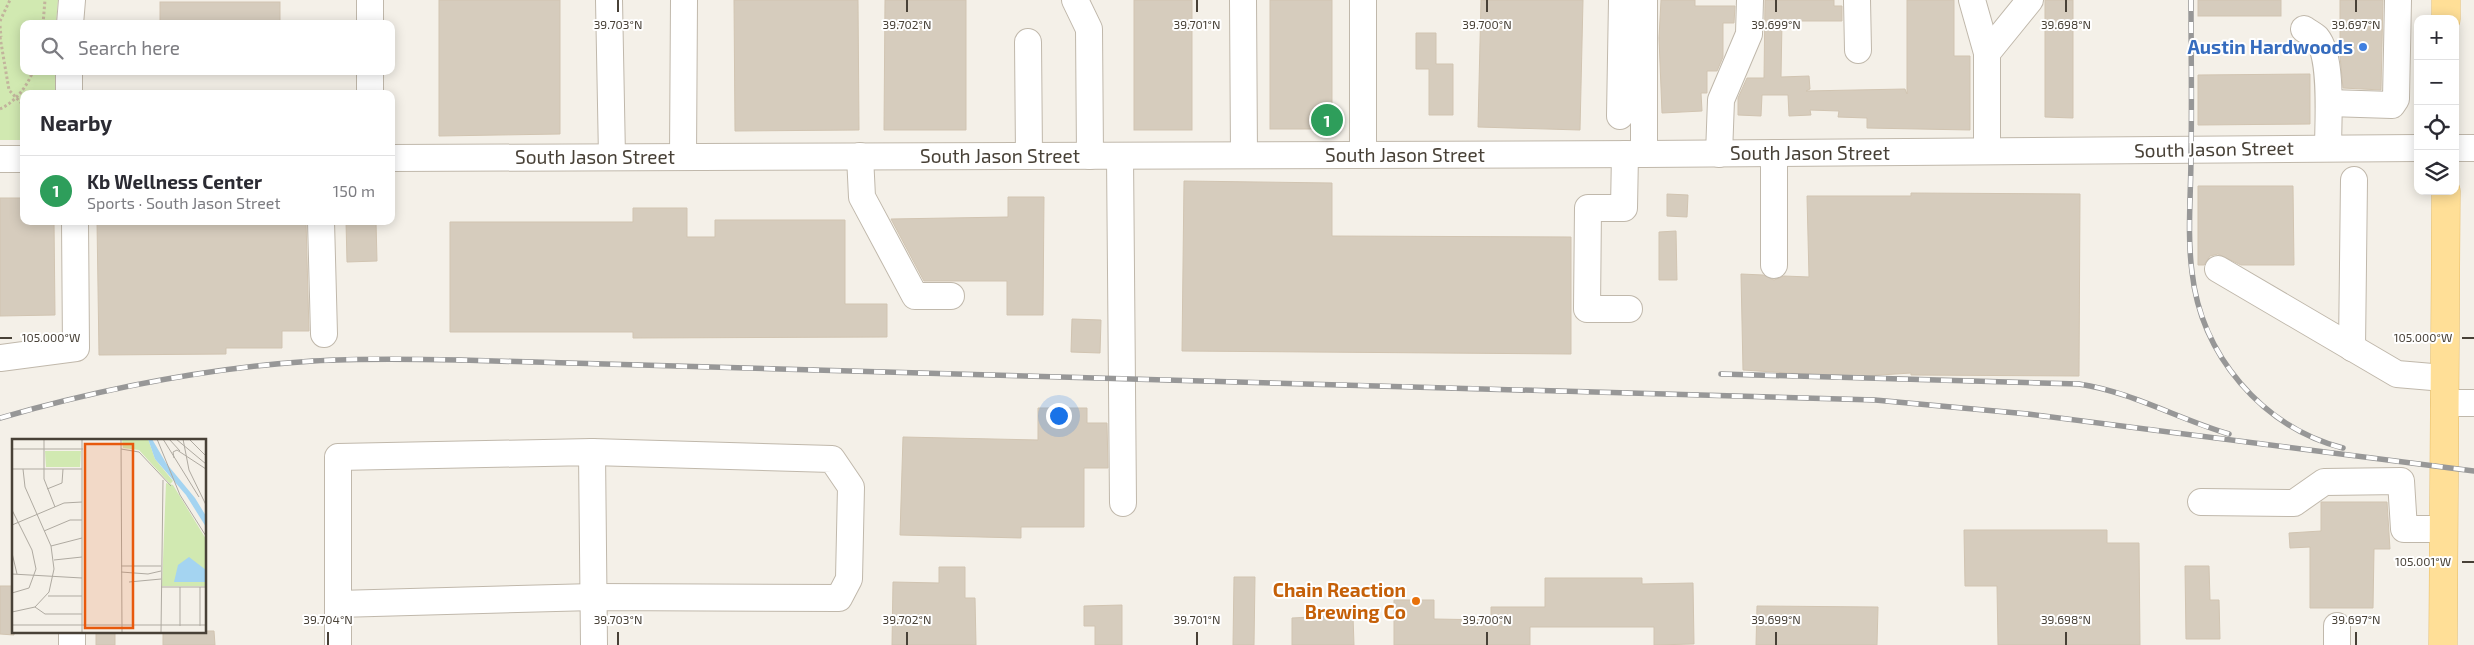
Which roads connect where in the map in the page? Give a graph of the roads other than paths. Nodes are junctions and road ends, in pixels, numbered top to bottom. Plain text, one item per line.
1 (72, 0) edge
2 (370, 0) edge
3 (609, 0) edge
4 (684, 0) edge
5 (1075, 0) edge
6 (1243, 0) edge
7 (1363, 0) edge
8 (1622, 0) edge
9 (1644, 0) edge
10 (1750, 0) edge
11 (1856, 0) edge
12 (1972, 0) edge
13 (2030, 0) edge
14 (2398, 0) edge
15 (2446, 0) edge
16 (2446, 15) edge
17 (70, 20) edge
18 (370, 20) edge
19 (2304, 29) dead end
20 (1028, 42) dead end
21 (1858, 50) dead end
22 (1987, 53) junction
23 (70, 75) edge
24 (370, 75) edge
25 (70, 90) edge
26 (370, 90) edge
27 (2328, 103) junction
28 (1620, 116) dead end
29 (2328, 148) junction
30 (2414, 148) edge
31 (2459, 148) edge
32 (2474, 148) edge
33 (1987, 151) junction
34 (1774, 153) junction
35 (1634, 154) junction
36 (1719, 154) junction
37 (1244, 155) junction
38 (1363, 155) junction
39 (860, 156) junction
40 (1029, 156) junction
41 (1090, 156) junction
42 (1120, 156) junction
43 (612, 157) junction
44 (683, 157) junction
45 (395, 158) edge
46 (0, 159) edge
47 (20, 159) edge
48 (2354, 180) dead end
49 (2446, 195) edge
50 (74, 225) edge
51 (321, 225) edge
52 (1774, 265) dead end
53 (2218, 269) dead end
54 (951, 296) dead end
55 (1629, 309) dead end
56 (324, 334) dead end
57 (2352, 348) junction
58 (0, 358) edge
59 (2444, 391) junction
60 (2474, 403) edge
61 (592, 452) junction
62 (2201, 502) dead end
63 (1123, 503) dead end
64 (2443, 529) junction
65 (594, 597) junction
66 (338, 604) junction
67 (72, 632) edge
68 (72, 645) edge
69 (338, 645) edge
70 (594, 645) edge
71 (2443, 645) edge

1 - 17 street
2 - 18 street
3 - 43 street
4 - 44 street
5 - 41 street
6 - 37 street
7 - 38 street
8 - 28 street
9 - 35 street
10 - 36 street
11 - 21 street
12 - 22 street
13 - 22 street
14 - 27 street
15 - 16 main road
19 - 27 street
20 - 40 street
22 - 33 street
23 - 25 street
24 - 26 street
27 - 29 street
29 - 30 street, South Jason Street
29 - 33 street, South Jason Street
31 - 32 street
33 - 34 street, South Jason Street
34 - 36 street, South Jason Street
34 - 52 street
35 - 36 street, South Jason Street
35 - 38 street, South Jason Street
35 - 55 street
37 - 38 street, South Jason Street
37 - 42 street, South Jason Street
39 - 40 street, South Jason Street
39 - 44 street, South Jason Street
39 - 54 street
40 - 41 street, South Jason Street
41 - 42 street, South Jason Street
42 - 63 street
43 - 44 street, South Jason Street
43 - 45 street, South Jason Street
46 - 47 street
48 - 57 street
49 - 59 main road
50 - 58 street
51 - 56 street
53 - 57 street
57 - 59 street
59 - 60 street
59 - 64 main road
61 - 65 street
61 - 65 street
61 - 66 street
62 - 64 street
64 - 71 main road
65 - 66 street
65 - 70 street
66 - 69 street
67 - 68 street

